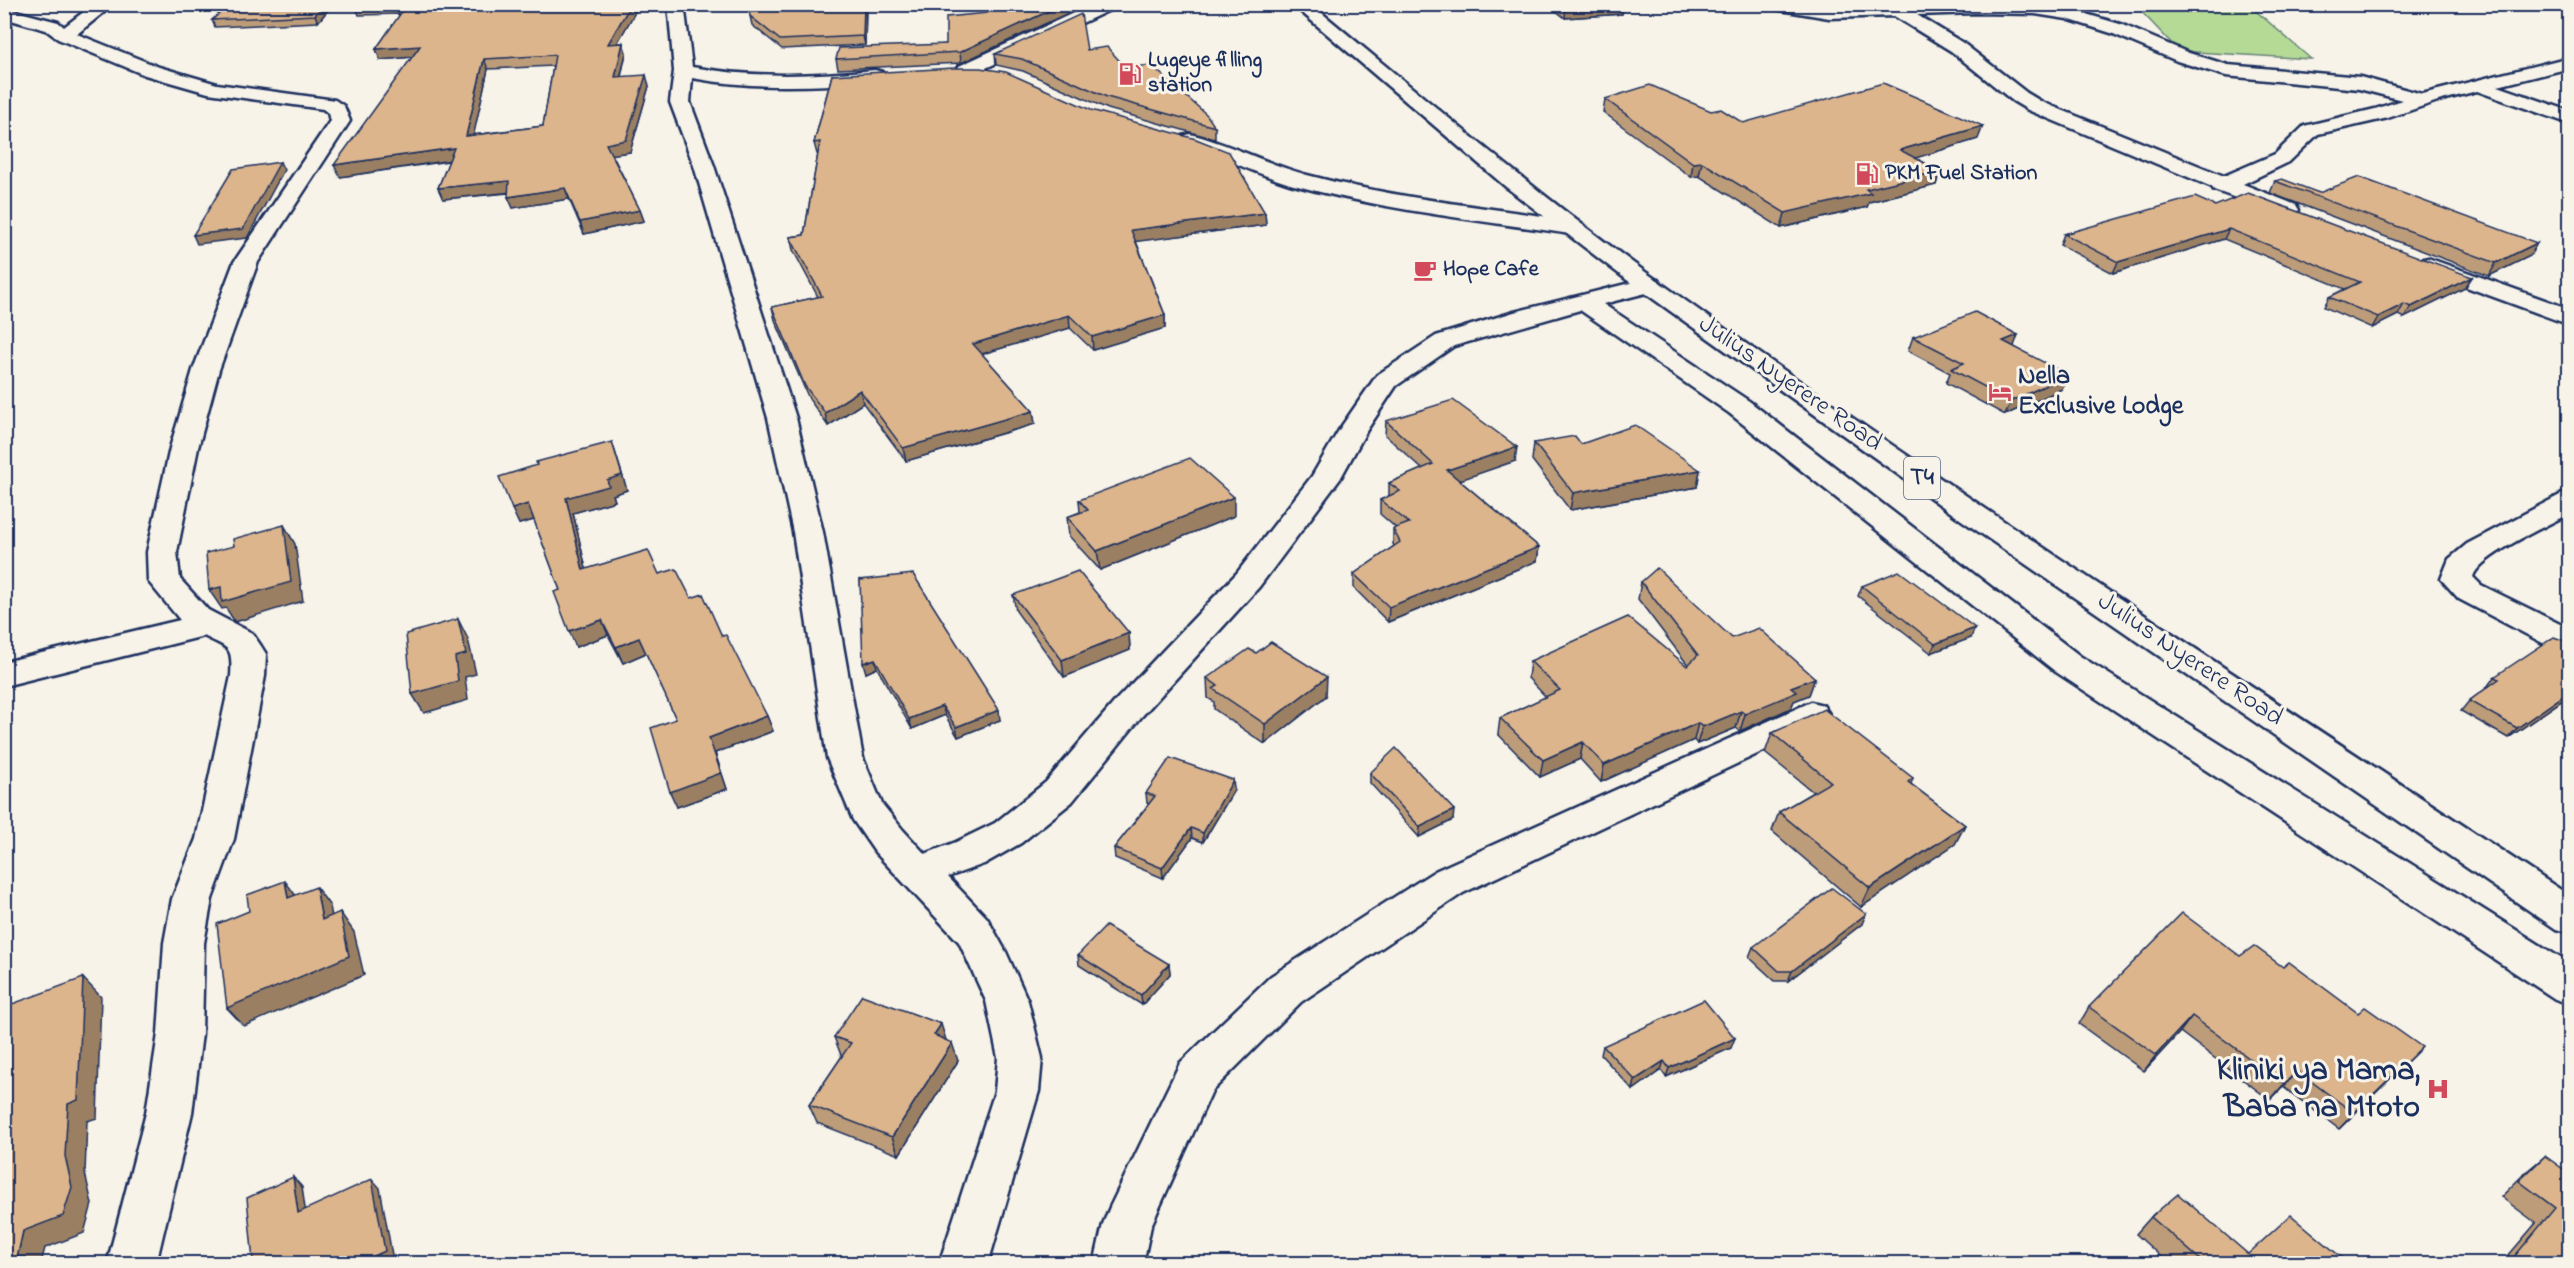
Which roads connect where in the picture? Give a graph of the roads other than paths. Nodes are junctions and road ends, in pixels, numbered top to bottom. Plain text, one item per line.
1 (106, 4) edge
2 (676, 4) edge
3 (1108, 4) edge
4 (1300, 4) edge
5 (1775, 4) edge
6 (1898, 11) junction
7 (4, 13) edge
8 (64, 35) junction
9 (2570, 62) edge
10 (683, 70) junction
11 (945, 70) edge
12 (966, 70) junction
13 (1005, 74) edge
14 (890, 75) edge
15 (2478, 85) junction
16 (2423, 100) junction
17 (2570, 118) edge
18 (1174, 136) edge
19 (2222, 185) junction
20 (2311, 220) edge
21 (1570, 227) junction
22 (2411, 259) edge
23 (1650, 285) junction
24 (1584, 302) junction
25 (2570, 318) edge
26 (2570, 501) edge
27 (207, 624) junction
28 (2570, 643) edge
29 (4, 674) edge
30 (1811, 714) edge
31 (920, 872) junction
32 (2570, 917) edge
33 (2570, 986) edge
34 (131, 1263) edge
35 (963, 1263) edge
36 (1118, 1263) edge

1 - 8 main road
2 - 10 main road
3 - 12 main road
4 - 21 main road, Julius Nyerere Road / T4
5 - 6 main road
6 - 16 main road
6 - 19 main road
7 - 8 main road
8 - 27 main road
9 - 15 main road
10 - 14 main road
10 - 31 main road
11 - 12 main road
12 - 13 main road
15 - 16 main road
15 - 17 main road
16 - 19 main road
18 - 21 main road
19 - 20 main road
21 - 23 main road, Julius Nyerere Road / T4
22 - 25 main road
23 - 24 main road
23 - 32 main road, Julius Nyerere Road / T4
24 - 31 main road
24 - 33 main road
26 - 28 main road
27 - 29 main road
27 - 34 main road
30 - 36 main road
31 - 35 main road

